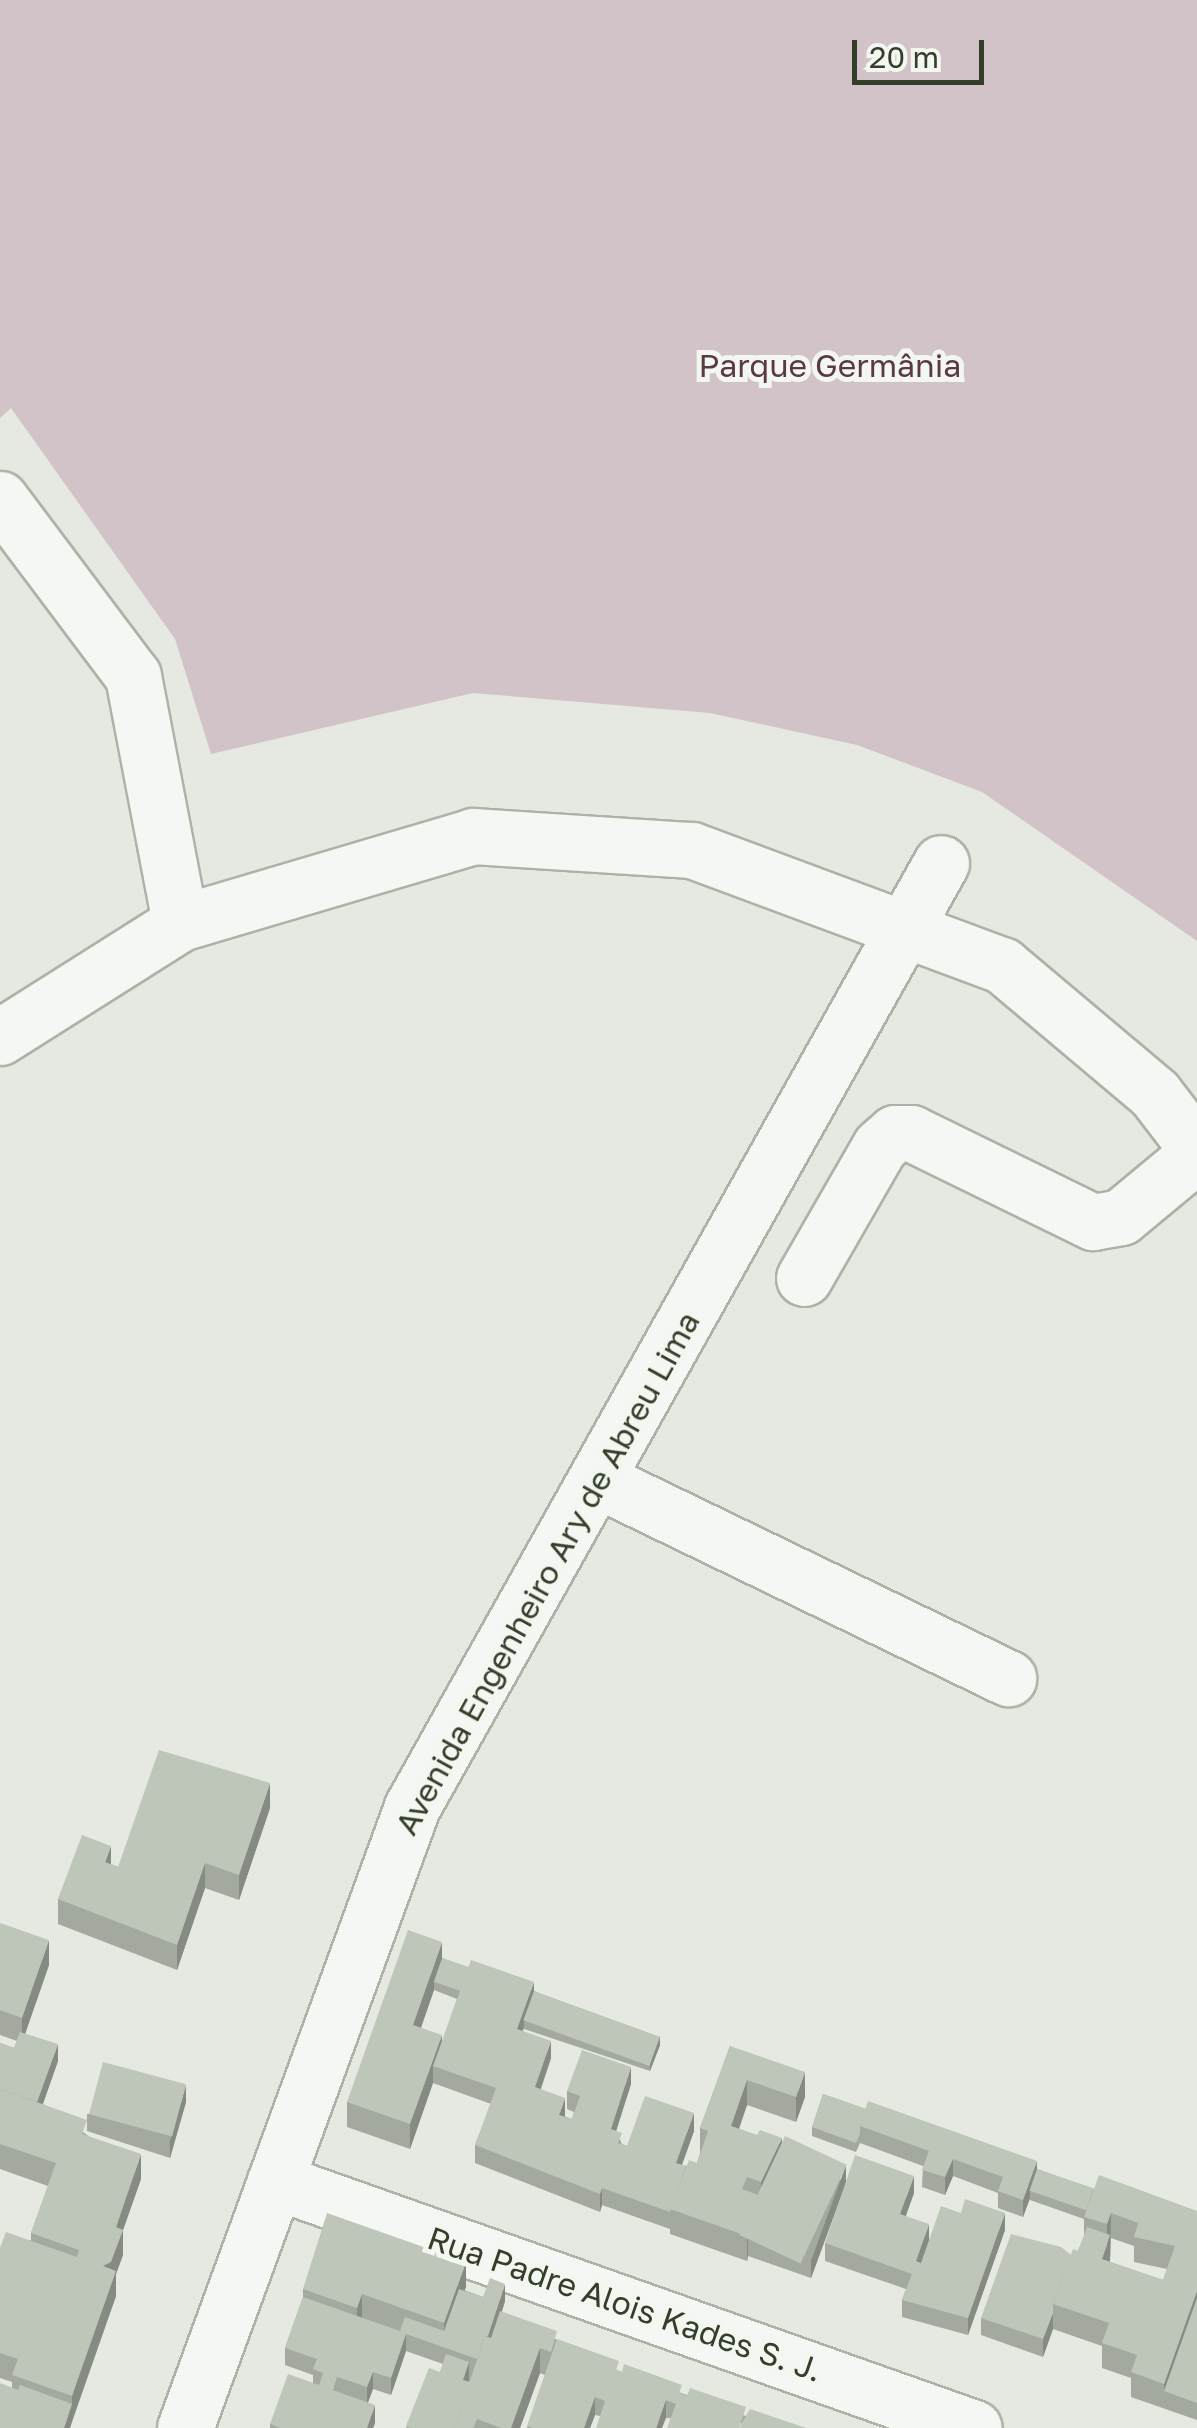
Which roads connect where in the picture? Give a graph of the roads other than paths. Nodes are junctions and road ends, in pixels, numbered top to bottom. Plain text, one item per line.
1 (0, 500) edge
2 (941, 864) dead end
3 (180, 923) junction
4 (905, 929) junction
5 (0, 1037) edge
6 (1197, 1152) edge
7 (804, 1278) dead end
8 (596, 1479) junction
9 (1008, 1678) dead end
10 (275, 2181) junction
11 (185, 2428) edge
12 (974, 2428) edge

1 - 3 street
2 - 4 street, Avenida Engenheiro Ary de Abreu Lima
3 - 4 street
3 - 5 street
4 - 6 street
4 - 8 street, Avenida Engenheiro Ary de Abreu Lima
6 - 7 street
8 - 9 street
8 - 10 street, Avenida Engenheiro Ary de Abreu Lima
10 - 11 street, Avenida Engenheiro Ary de Abreu Lima
10 - 12 street, Rua Padre Alois Kades S. J.

